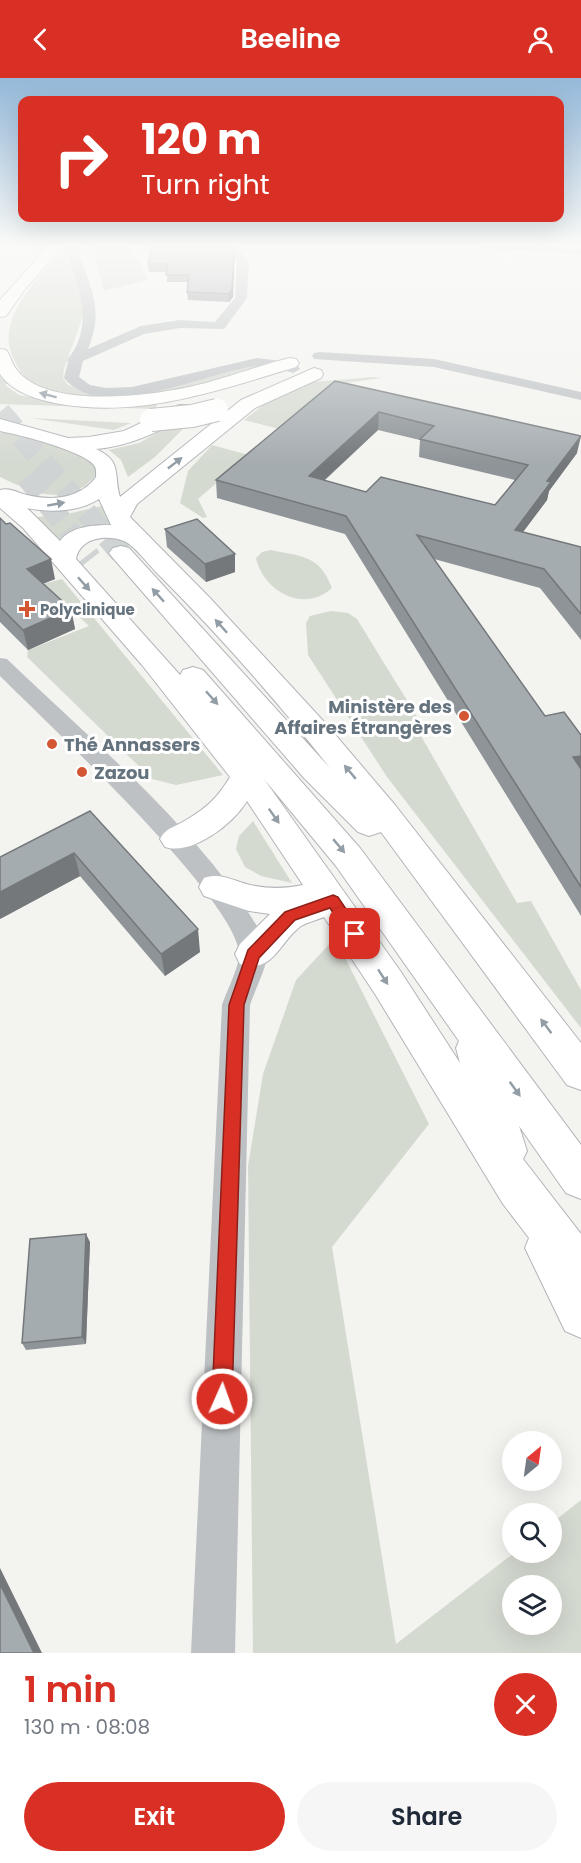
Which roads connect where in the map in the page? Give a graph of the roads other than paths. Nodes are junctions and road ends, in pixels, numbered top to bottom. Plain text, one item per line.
1 (91, 318) edge
2 (225, 318) edge
3 (0, 354) edge
4 (75, 360) junction
5 (303, 365) junction
6 (249, 376) junction
7 (131, 390) junction
8 (581, 396) edge
9 (581, 406) edge
10 (0, 413) edge
11 (0, 425) edge
12 (63, 443) junction
13 (0, 495) edge
14 (104, 524) junction
15 (0, 664) edge
16 (246, 776) junction
17 (176, 839) junction
18 (216, 887) junction
19 (329, 896) junction
20 (253, 954) junction
21 (467, 1023) junction
22 (581, 1073) edge
23 (581, 1179) edge
24 (518, 1189) junction
25 (581, 1269) edge
26 (581, 1315) edge
27 (213, 1653) edge

1 - 4 street
2 - 4 street
6 -> 3 highway
4 - 7 street
5 - 6 highway
5 - 7 street
5 - 7 street
5 - 8 street
5 - 9 street
5 - 10 highway, bridge
14 -> 5 highway
6 - 12 highway
11 - 12 highway
12 - 14 highway
13 -> 14 highway
13 - 14 highway
14 -> 16 highway
14 -> 21 highway
22 -> 14 highway
15 - 17 street
16 - 17 highway
16 -> 19 highway
17 - 18 street
18 - 19 highway
18 - 20 street
19 - 20 highway
19 -> 24 highway
20 - 27 street
21 -> 23 highway
21 - 24 highway
24 - 25 highway
24 - 26 highway

